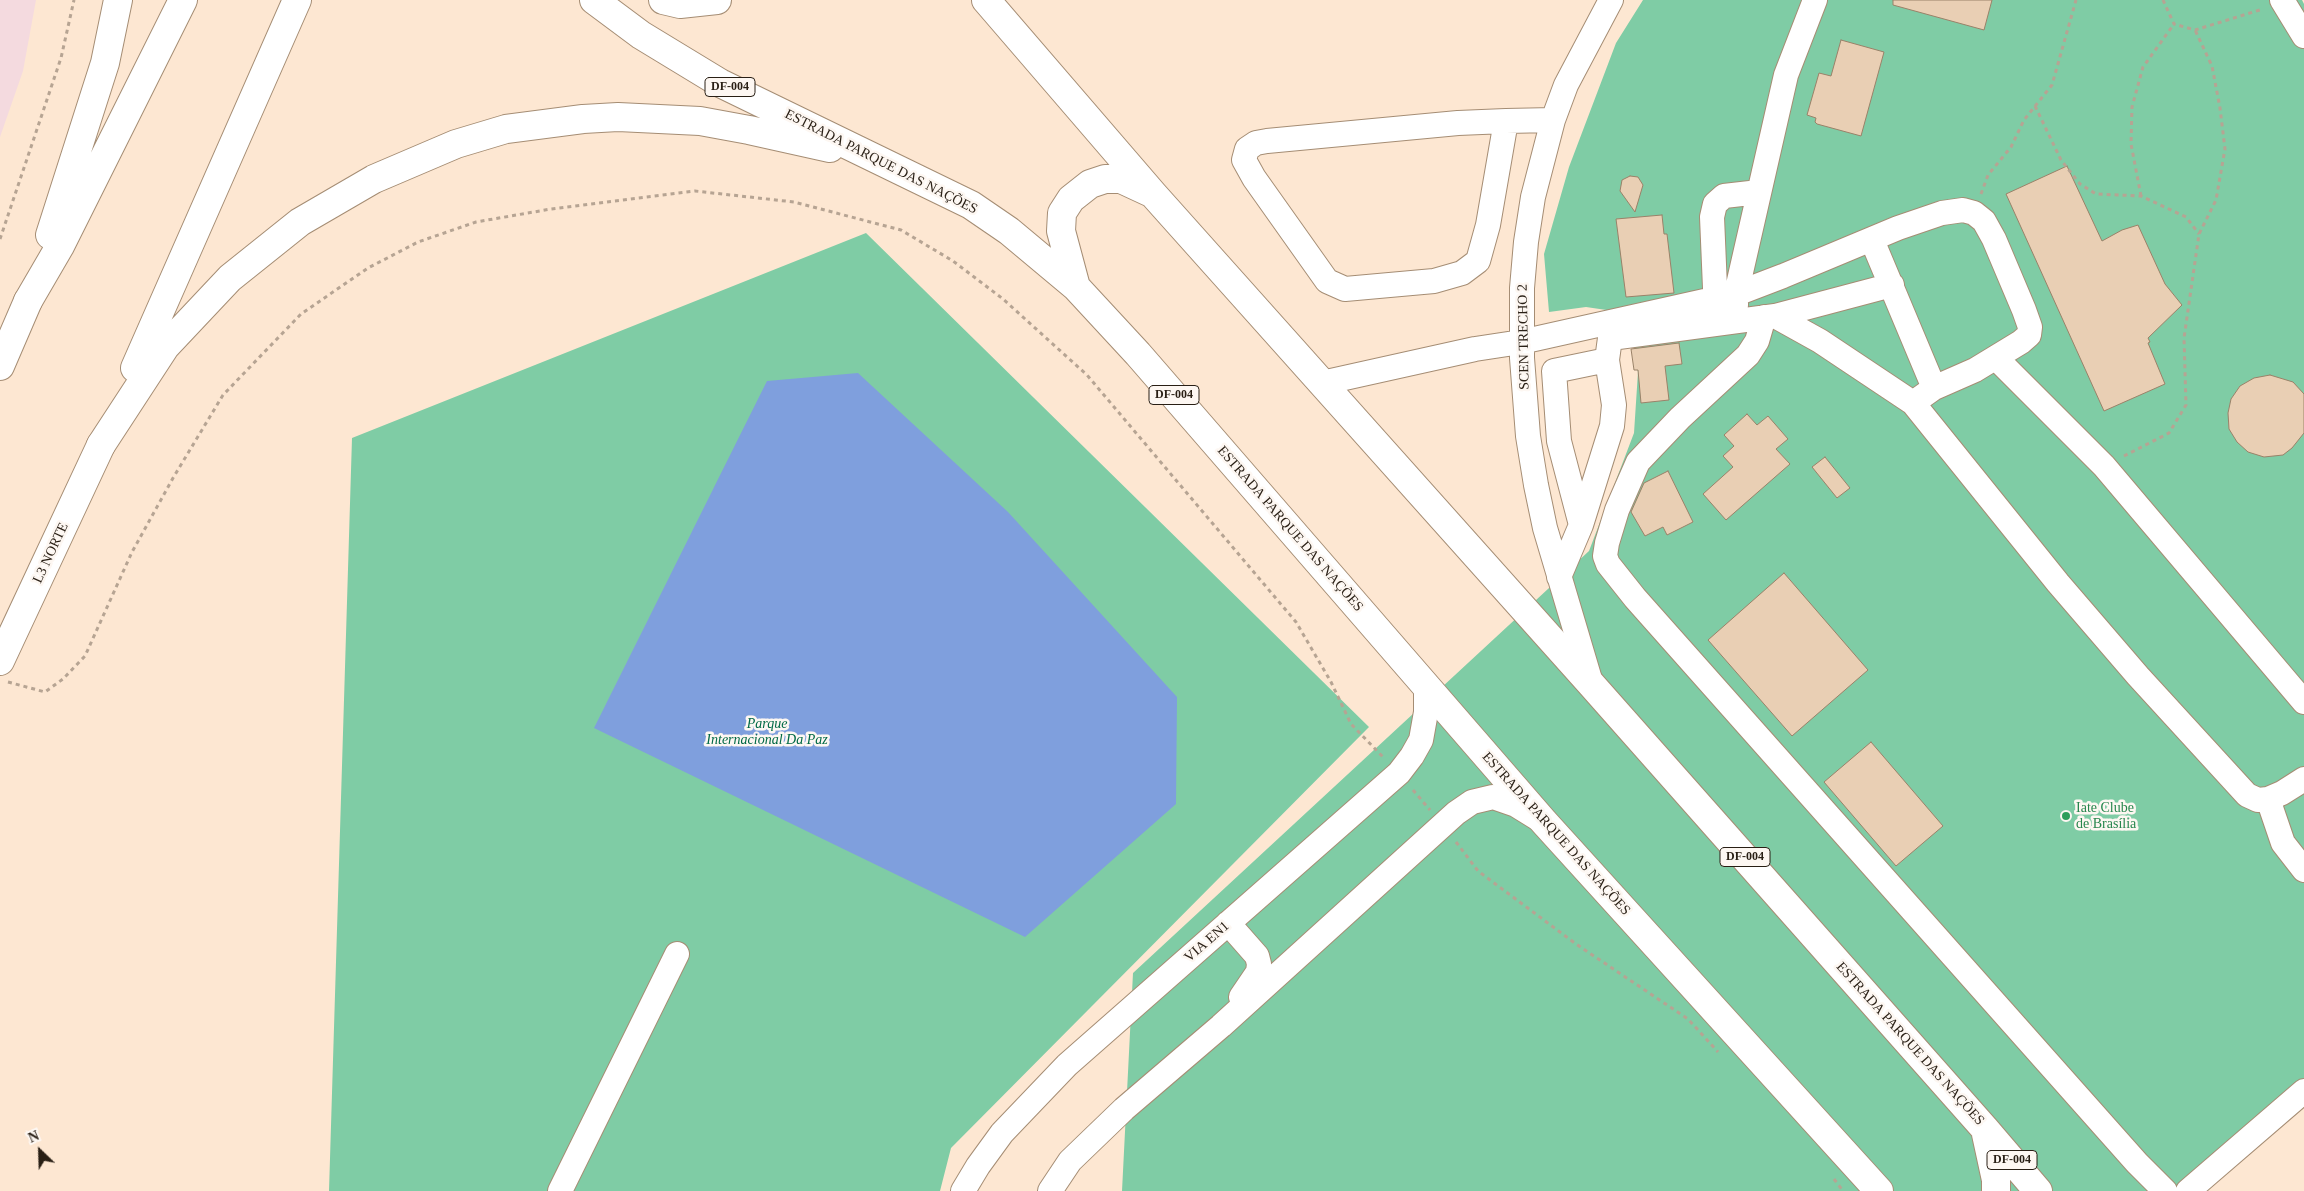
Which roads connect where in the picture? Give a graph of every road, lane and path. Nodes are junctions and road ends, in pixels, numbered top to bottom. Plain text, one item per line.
1 (74, 0) edge
2 (118, 0) edge
3 (183, 0) edge
4 (297, 0) edge
5 (594, 0) edge
6 (663, 0) edge
7 (717, 0) edge
8 (986, 0) edge
9 (1611, 0) edge
10 (1815, 0) edge
11 (2076, 0) edge
12 (2163, 0) edge
13 (2283, 1) edge
14 (2174, 24) junction
15 (2196, 30) junction
16 (2304, 36) edge
17 (2035, 106) junction
18 (1553, 120) junction
19 (1506, 121) junction
20 (876, 159) junction
21 (1759, 192) junction
22 (1153, 194) junction
23 (2141, 196) junction
24 (1974, 214) junction
25 (2199, 234) junction
26 (0, 239) edge
27 (1872, 240) junction
28 (1892, 285) junction
29 (1076, 287) junction
30 (1726, 296) junction
31 (28, 301) junction
32 (1770, 316) junction
33 (1726, 322) junction
34 (1522, 342) junction
35 (1609, 349) junction
36 (1996, 358) junction
37 (0, 366) edge
38 (1322, 383) junction
39 (1934, 388) junction
40 (1913, 403) junction
41 (101, 445) junction
42 (2104, 466) junction
43 (1581, 525) junction
44 (1559, 577) junction
45 (0, 661) edge
46 (0, 680) edge
47 (1591, 684) junction
48 (1426, 685) junction
49 (2304, 702) edge
50 (1399, 773) junction
51 (2304, 779) edge
52 (2268, 799) junction
53 (1544, 822) junction
54 (1443, 826) junction
55 (2304, 870) edge
56 (1228, 923) junction
57 (677, 954) dead end
58 (1221, 1026) junction
59 (1721, 1055) dead end
60 (2304, 1092) edge
61 (1985, 1129) junction
62 (1831, 1176) dead end
63 (560, 1191) edge
64 (964, 1191) edge
65 (1050, 1191) edge
66 (1843, 1191) edge
67 (1878, 1191) edge
68 (1996, 1191) edge
69 (2038, 1191) edge
70 (2165, 1191) edge
71 (2188, 1191) edge

1 - 26 path
2 - 31 main road
3 - 31 main road
4 - 41 main road
5 - 20 main road, ESTRADA PARQUE DAS NAÇÕES / DF-004
6 - 7 main road
8 - 22 main road, ESTRADA PARQUE DAS NAÇÕES / DF-004
9 - 18 street, SCEN TRECHO 2
10 - 21 street
11 - 17 path
12 - 14 path
13 - 15 path
13 - 16 street
14 - 15 path
14 - 23 path
15 - 25 path
17 - 23 path
17 - 24 path
18 - 19 street
18 - 34 street, SCEN TRECHO 2
19 - 19 street
20 - 29 main road, ESTRADA PARQUE DAS NAÇÕES / DF-004
20 - 41 main road
21 - 30 street
21 - 30 street
22 - 29 main road
22 - 38 main road, ESTRADA PARQUE DAS NAÇÕES / DF-004
23 - 25 path
24 - 27 street
24 - 36 street
25 - 42 path
27 - 28 street
27 - 30 street
28 - 32 street
28 - 39 street
29 - 48 main road, ESTRADA PARQUE DAS NAÇÕES / DF-004
30 - 33 street
30 - 34 street
31 - 37 main road
32 - 33 street
32 - 40 street
32 - 70 street
33 - 35 street
34 - 35 street
34 - 38 street
34 - 44 street, SCEN TRECHO 2
35 - 43 street
35 - 43 street
36 - 39 street
36 - 42 street
38 - 47 main road, ESTRADA PARQUE DAS NAÇÕES / DF-004
39 - 40 street
40 - 52 street
41 - 45 main road, L3 NORTE
42 - 49 street
43 - 44 street
44 - 47 street, SCEN TRECHO 2
46 - 50 path
47 - 61 main road, ESTRADA PARQUE DAS NAÇÕES / DF-004
48 - 50 street, VIA EN1
48 - 53 main road, ESTRADA PARQUE DAS NAÇÕES / DF-004
50 - 54 path
50 - 56 street, VIA EN1
51 - 52 street
52 - 55 street
53 - 54 street
53 - 67 main road, ESTRADA PARQUE DAS NAÇÕES / DF-004
54 - 58 street
54 - 59 path
56 - 58 street
56 - 64 street, VIA EN1
57 - 63 street
58 - 65 street
60 - 71 street
61 - 68 main road
61 - 69 main road, ESTRADA PARQUE DAS NAÇÕES / DF-004
62 - 66 path

